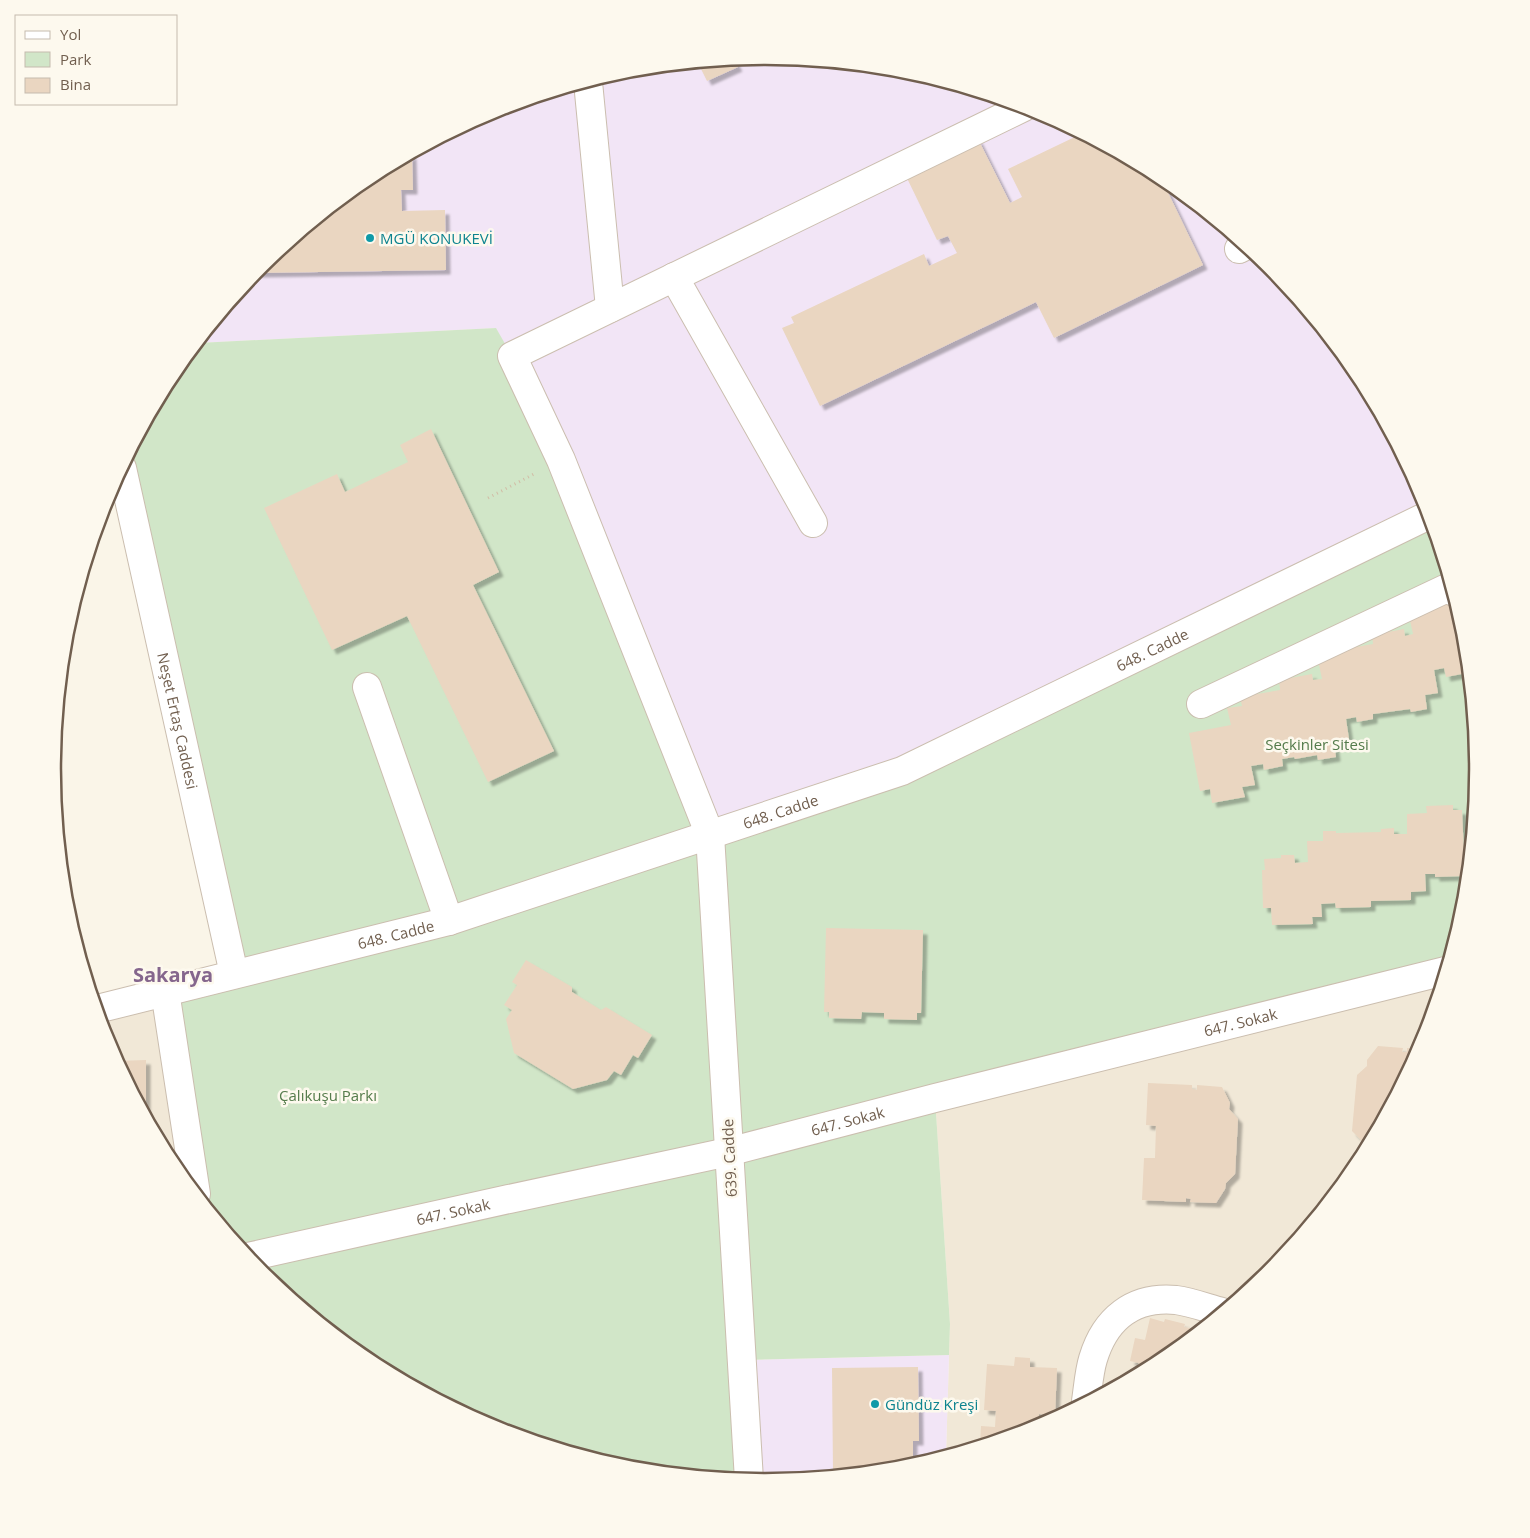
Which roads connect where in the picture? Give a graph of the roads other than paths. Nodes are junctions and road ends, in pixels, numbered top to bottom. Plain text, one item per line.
1 (589, 88) edge
2 (1014, 112) edge
3 (674, 277) junction
4 (610, 308) junction
5 (124, 479) edge
6 (1422, 518) edge
7 (813, 523) dead end
8 (1445, 589) edge
9 (367, 687) dead end
10 (1201, 704) dead end
11 (710, 836) junction
12 (450, 922) junction
13 (1438, 973) edge
14 (234, 974) junction
15 (164, 991) junction
16 (104, 1007) edge
17 (728, 1152) junction
18 (194, 1179) edge
19 (256, 1255) edge
20 (1214, 1310) edge
21 (1087, 1394) edge
22 (749, 1472) edge

1 - 4 street
2 - 3 street
3 - 4 street
3 - 7 street
4 - 11 street, 639. Cadde
5 - 14 street, Neşet Ertaş Caddesi
6 - 11 street, 648. Cadde
8 - 10 street
9 - 12 street
11 - 12 street, 648. Cadde
11 - 17 street, 639. Cadde
12 - 14 street, 648. Cadde
13 - 17 street, 647. Sokak
14 - 15 street, 648. Cadde
15 - 16 street, 648. Cadde
15 - 18 street
17 - 19 street, 647. Sokak
17 - 22 street, 639. Cadde
20 - 21 street

